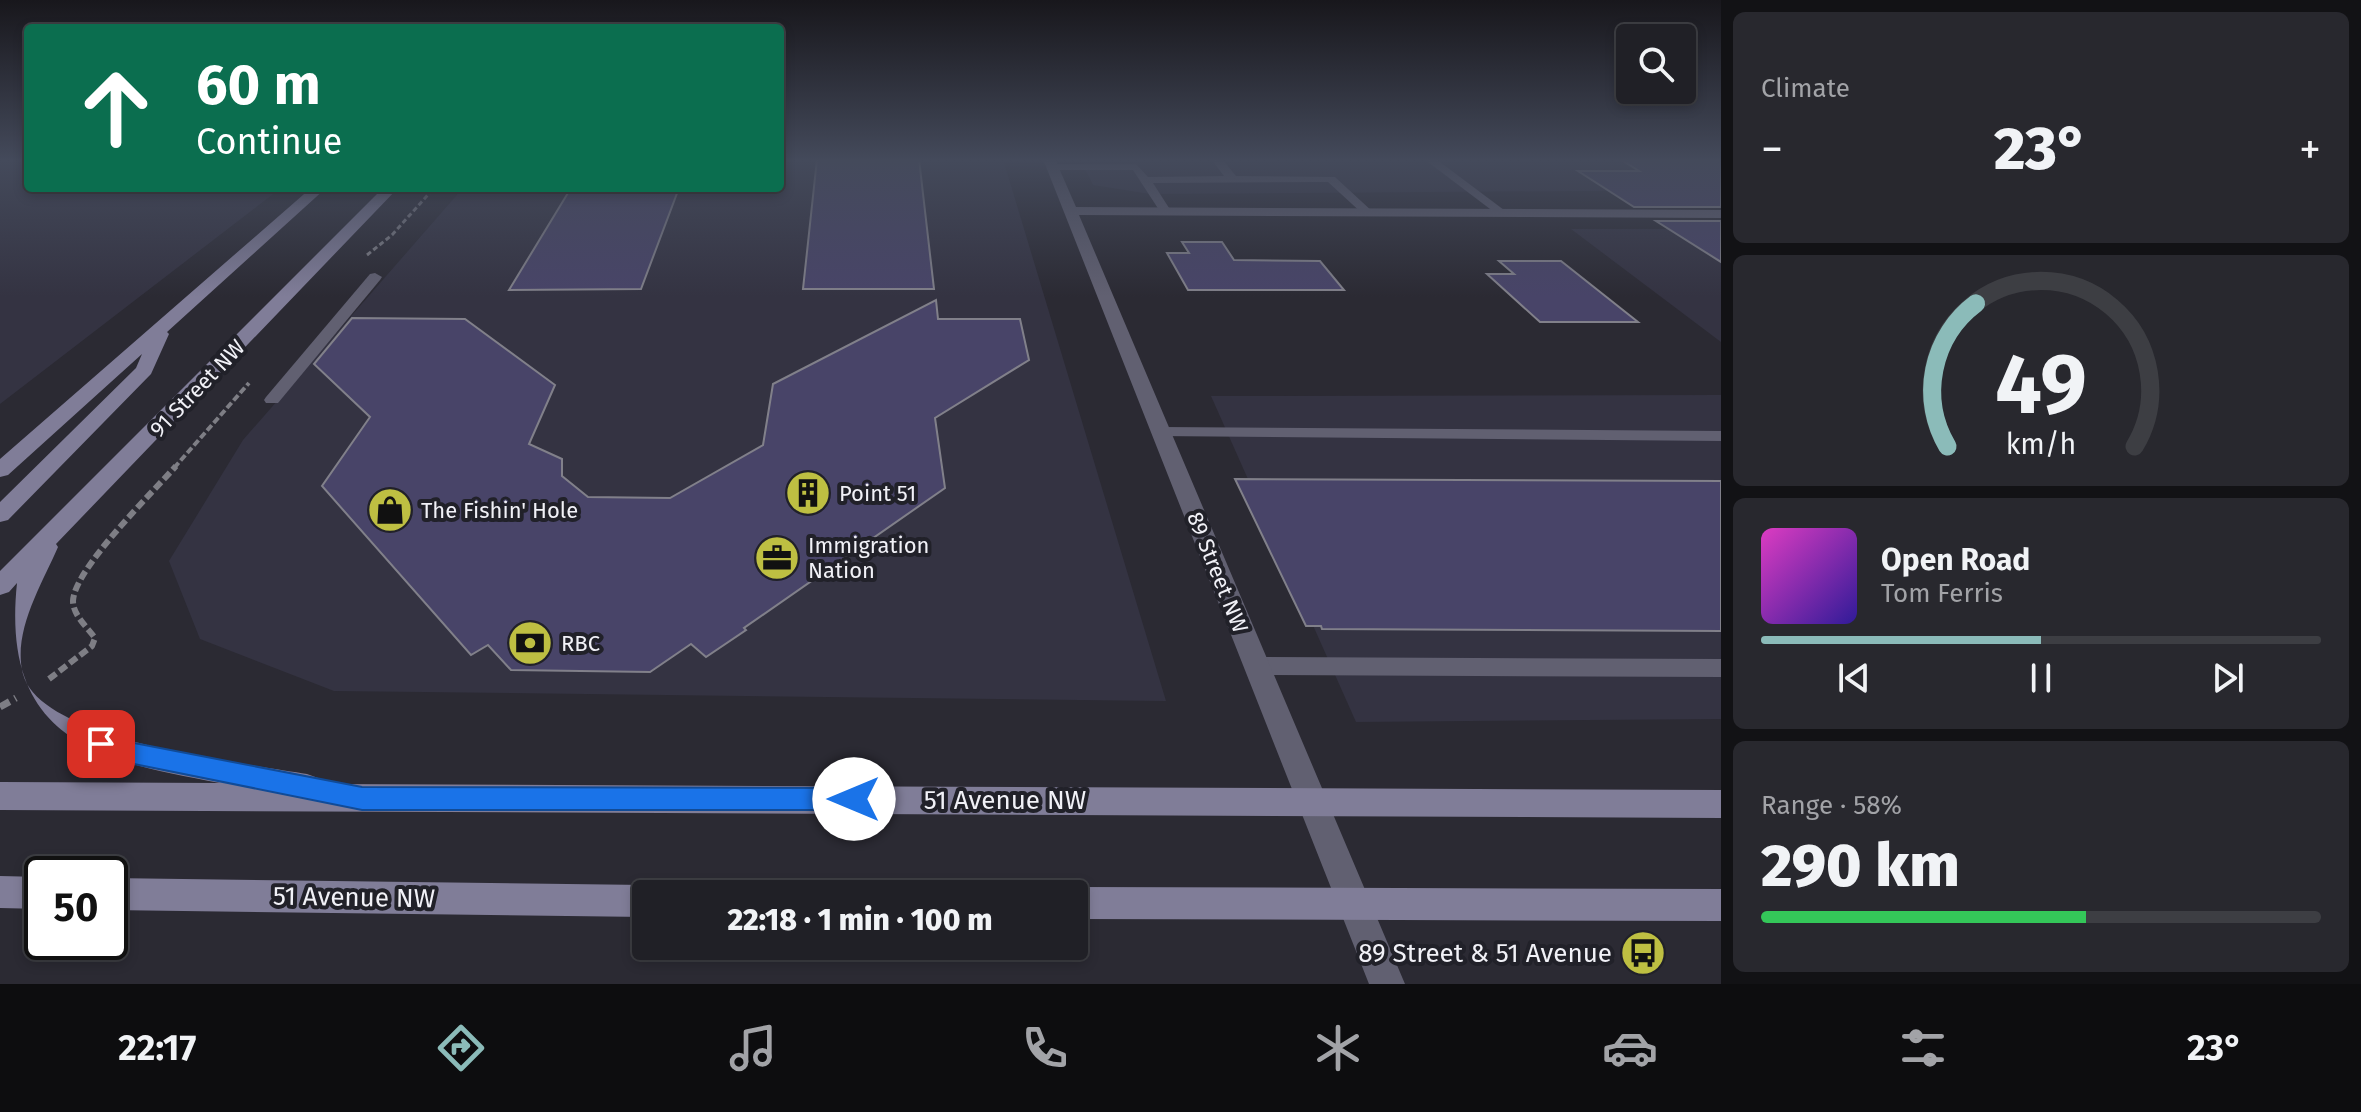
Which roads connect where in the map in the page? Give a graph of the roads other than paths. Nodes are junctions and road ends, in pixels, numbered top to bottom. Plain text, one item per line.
1 (300, 205) edge
2 (374, 205) edge
3 (1068, 205) edge
4 (1161, 205) edge
5 (1359, 205) edge
6 (1491, 205) edge
7 (1071, 211) junction
8 (1165, 211) junction
9 (1368, 213) junction
10 (1502, 213) junction
11 (1721, 214) edge
12 (375, 277) dead end
13 (164, 325) junction
14 (272, 400) dead end
15 (55, 422) junction
16 (1162, 432) junction
17 (1721, 436) edge
18 (0, 461) edge
19 (0, 470) edge
20 (0, 515) edge
21 (51, 535) junction
22 (0, 586) edge
23 (1257, 666) junction
24 (1721, 668) edge
25 (0, 796) edge
26 (362, 798) junction
27 (1312, 801) junction
28 (1721, 804) edge
29 (0, 892) edge
30 (24, 893) edge
31 (128, 894) edge
32 (632, 901) edge
33 (1088, 903) edge
34 (1353, 904) junction
35 (1721, 905) edge
36 (1387, 984) edge

1 - 13 main road
2 - 21 main road, 91 Street NW
3 - 7 street, 89 Street NW
4 - 8 lane
5 - 9 lane
6 - 10 lane
7 - 8 street
7 - 16 street, 89 Street NW
8 - 9 street
9 - 10 street
10 - 11 street
12 - 14 lane
13 - 15 main road
13 - 20 main road
15 - 18 main road
15 - 19 main road
16 - 17 lane
16 - 23 street, 89 Street NW
21 - 22 main road, 91 Street NW
21 - 26 main road
23 - 24 lane
23 - 27 street, 89 Street NW
25 - 26 main road, 51 Avenue NW
26 - 27 main road, 51 Avenue NW
27 - 28 main road, 51 Avenue NW
27 - 34 street, 89 Street NW
29 - 30 main road
31 - 32 main road, 51 Avenue NW
33 - 34 main road
34 - 35 main road
34 - 36 street, 89 Street NW

